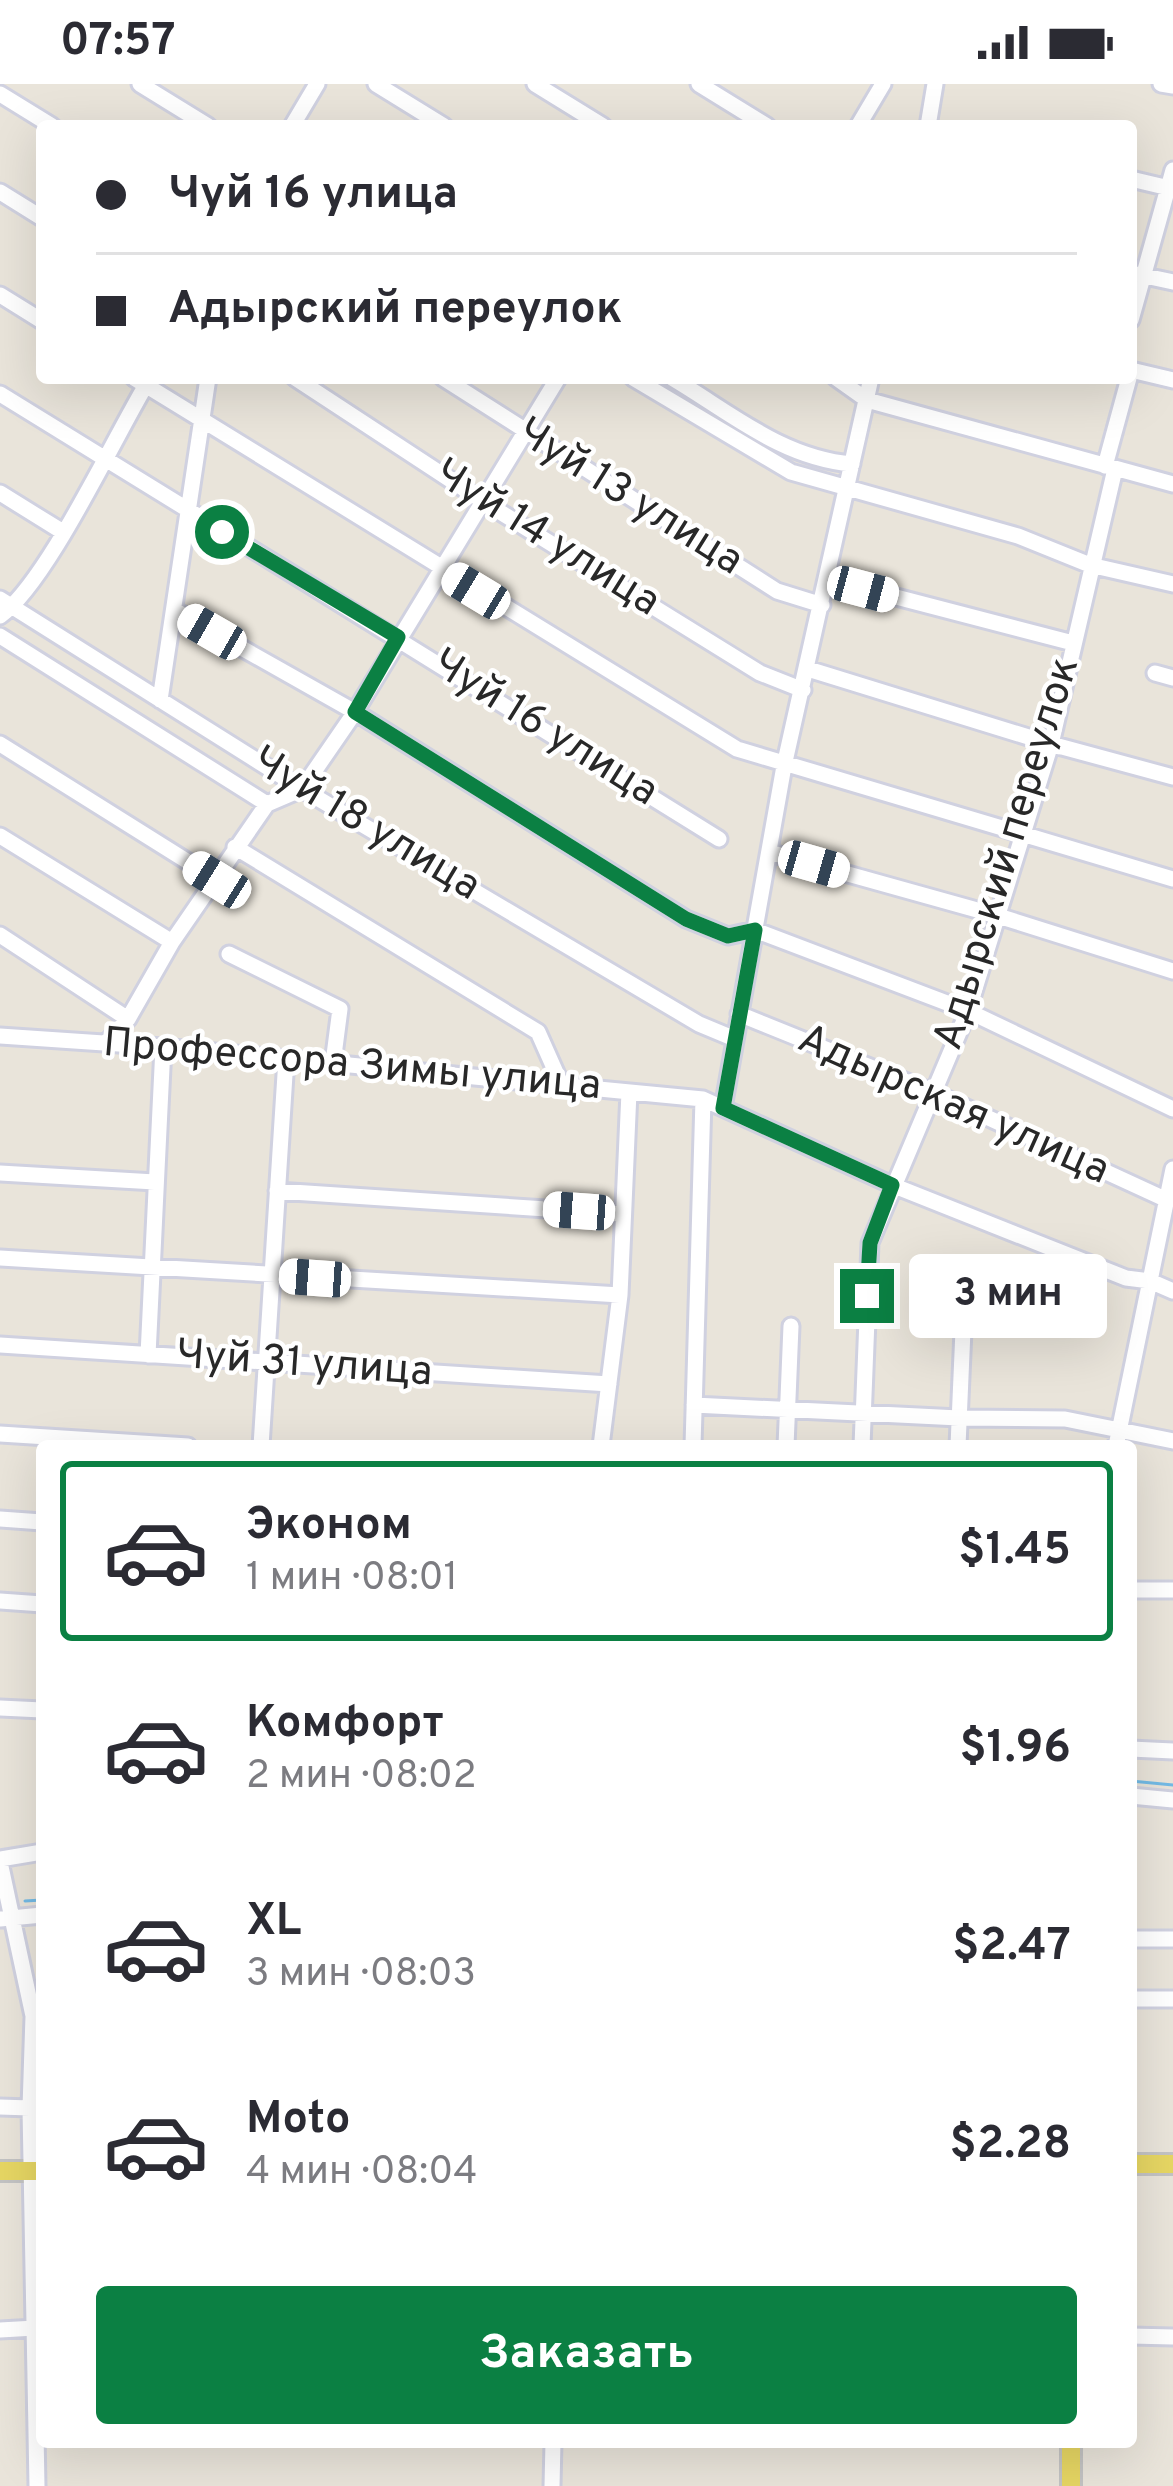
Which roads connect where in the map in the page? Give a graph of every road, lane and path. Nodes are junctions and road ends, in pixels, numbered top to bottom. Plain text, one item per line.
1 (140, 84) edge
2 (376, 84) edge
3 (535, 84) edge
4 (699, 84) edge
5 (883, 84) edge
6 (935, 84) edge
7 (1161, 84) edge
8 (311, 86) edge
9 (1173, 86) edge
10 (0, 94) edge
11 (42, 120) edge
12 (198, 120) edge
13 (295, 120) edge
14 (434, 120) edge
15 (593, 120) edge
16 (757, 120) edge
17 (862, 120) edge
18 (929, 120) edge
19 (1173, 170) edge
20 (1137, 180) edge
21 (1171, 188) edge
22 (0, 192) edge
23 (36, 214) edge
24 (1137, 274) edge
25 (1173, 282) edge
26 (0, 295) edge
27 (36, 317) edge
28 (1137, 375) edge
29 (1173, 380) edge
30 (139, 384) edge
31 (143, 384) edge
32 (207, 384) edge
33 (304, 384) edge
34 (452, 384) edge
35 (554, 384) edge
36 (643, 384) edge
37 (682, 384) edge
38 (687, 384) edge
39 (844, 384) edge
40 (870, 384) edge
41 (1128, 384) edge
42 (0, 394) edge
43 (867, 400) junction
44 (674, 403) junction
45 (203, 423) junction
46 (523, 430) junction
47 (103, 458) junction
48 (852, 464) junction
49 (1110, 468) junction
50 (1173, 484) edge
51 (846, 489) junction
52 (0, 493) edge
53 (484, 502) junction
54 (187, 512) junction
55 (63, 532) junction
56 (1090, 565) junction
57 (439, 568) junction
58 (827, 579) junction
59 (1173, 584) edge
60 (821, 605) junction
61 (4, 608) edge
62 (176, 611) junction
63 (0, 636) edge
64 (398, 637) junction
65 (1073, 643) junction
66 (808, 669) junction
67 (1156, 673) dead end
68 (1173, 678) edge
69 (802, 690) junction
70 (160, 700) junction
71 (355, 712) junction
72 (0, 744) edge
73 (1051, 744) junction
74 (784, 766) junction
75 (1173, 778) edge
76 (302, 789) junction
77 (267, 804) junction
78 (0, 836) edge
79 (1023, 836) junction
80 (719, 839) dead end
81 (236, 847) junction
82 (769, 852) junction
83 (1173, 879) edge
84 (217, 880) junction
85 (995, 914) junction
86 (755, 930) junction
87 (0, 935) edge
88 (172, 942) junction
89 (229, 954) dead end
90 (1173, 971) edge
91 (968, 1011) junction
92 (739, 1014) junction
93 (128, 1019) junction
94 (0, 1036) edge
95 (735, 1039) junction
96 (106, 1042) junction
97 (163, 1047) junction
98 (286, 1059) junction
99 (334, 1063) junction
100 (562, 1086) junction
101 (629, 1092) junction
102 (932, 1092) junction
103 (703, 1100) junction
104 (723, 1108) junction
105 (1173, 1108) edge
106 (1173, 1169) edge
107 (0, 1173) edge
108 (155, 1182) junction
109 (892, 1185) junction
110 (278, 1191) junction
111 (1168, 1208) edge
112 (622, 1214) junction
113 (0, 1258) edge
114 (154, 1268) junction
115 (272, 1275) junction
116 (1150, 1281) junction
117 (1173, 1291) edge
118 (620, 1295) junction
119 (790, 1326) dead end
120 (963, 1330) dead end
121 (0, 1346) edge
122 (148, 1355) junction
123 (266, 1363) junction
124 (608, 1384) junction
125 (694, 1405) junction
126 (788, 1410) junction
127 (862, 1414) junction
128 (959, 1418) junction
129 (1120, 1427) junction
130 (0, 1434) edge
131 (94, 1440) edge
132 (260, 1440) edge
133 (602, 1440) edge
134 (693, 1440) edge
135 (786, 1440) edge
136 (862, 1440) edge
137 (958, 1440) edge
138 (1117, 1440) edge
139 (1173, 1441) edge
140 (0, 1519) edge
141 (36, 1522) edge
142 (1137, 1590) edge
143 (1173, 1590) edge
144 (0, 1601) edge
145 (36, 1604) edge
146 (0, 1708) edge
147 (36, 1710) edge
148 (1137, 1749) edge
149 (1173, 1751) edge
150 (1137, 1797) edge
151 (1173, 1800) edge
152 (36, 1853) edge
153 (0, 1861) edge
154 (7, 1919) edge
155 (1137, 1939) edge
156 (1173, 1939) edge
157 (1137, 1999) edge
158 (1173, 2000) edge
159 (36, 2010) edge
160 (36, 2039) edge
161 (0, 2107) edge
162 (30, 2108) junction
163 (36, 2162) edge
164 (1137, 2164) edge
165 (1173, 2164) edge
166 (0, 2171) edge
167 (36, 2171) edge
168 (36, 2250) edge
169 (35, 2328) junction
170 (0, 2330) edge
171 (36, 2336) edge
172 (1137, 2336) edge
173 (1173, 2337) edge
174 (38, 2448) edge
175 (553, 2448) edge
176 (1071, 2448) edge
177 (37, 2486) edge
178 (552, 2486) edge
179 (1072, 2486) edge

1 - 12 street
2 - 14 street
3 - 15 street
4 - 16 street
5 - 17 street
6 - 18 street
7 - 9 street
8 - 13 street
10 - 11 street
19 - 21 street
20 - 21 street
21 - 24 street
22 - 23 street
24 - 25 street
26 - 27 street
28 - 29 street
30 - 47 street
31 - 45 street
32 - 45 street
33 - 53 street, Чуй 14 улица
34 - 46 street, Чуй 13 улица
35 - 46 street
36 - 44 street
37 - 44 street
38 - 48 street
39 - 43 street
40 - 43 street
41 - 49 street, Адырский переулок
42 - 47 street, Чуй 16 улица
43 - 48 street
43 - 49 street
44 - 51 street
45 - 54 street
45 - 57 street
46 - 53 street
46 - 60 street, Чуй 13 улица
47 - 54 street, Чуй 16 улица
47 - 55 street
48 - 51 street
49 - 50 street
49 - 56 street, Адырский переулок
51 - 56 street
51 - 58 street
52 - 55 street
53 - 57 street
53 - 69 street, Чуй 14 улица
54 - 62 street
54 - 64 street, Чуй 16 улица
55 - 61 street
56 - 59 street
56 - 65 street, Адырский переулок
57 - 64 street
57 - 74 street
58 - 60 street
58 - 65 street
60 - 66 street
61 - 70 street, Чуй 18 улица
62 - 70 street
62 - 71 street
63 - 77 street
64 - 71 street
64 - 80 street, Чуй 16 улица
65 - 73 street, Адырский переулок
66 - 69 street
66 - 73 street
67 - 68 street
69 - 74 street
70 - 76 street, Чуй 18 улица
71 - 76 street
71 - 86 street
72 - 84 street
73 - 75 street
73 - 79 street, Адырский переулок
74 - 79 street
74 - 82 street
76 - 77 street
76 - 95 street, Чуй 18 улица
77 - 81 street
78 - 88 street
79 - 83 street
79 - 85 street, Адырский переулок
81 - 84 street
81 - 100 street
82 - 85 street
82 - 86 street
84 - 88 street
85 - 90 street
85 - 91 street, Адырский переулок
86 - 91 street
86 - 92 street
87 - 93 street
88 - 93 street
89 - 99 street
91 - 102 street, Адырский переулок
91 - 105 street
92 - 95 street
92 - 102 street, Адырская улица
93 - 96 street
94 - 96 street, Профессора Зимы улица
95 - 104 street
96 - 97 street, Профессора Зимы улица
97 - 98 street, Профессора Зимы улица
97 - 108 street
98 - 99 street, Профессора Зимы улица
98 - 110 street
99 - 100 street, Профессора Зимы улица
100 - 101 street, Профессора Зимы улица
101 - 103 street, Профессора Зимы улица
101 - 112 street
102 - 109 street, Адырский переулок
102 - 111 street, Адырская улица
103 - 104 street, Профессора Зимы улица
103 - 125 street
104 - 109 street, Профессора Зимы улица
106 - 111 street
107 - 108 street
108 - 114 street
109 - 116 street, Профессора Зимы улица
109 - 127 street, Адырский переулок
110 - 112 street
110 - 115 street
111 - 116 street
112 - 118 street
113 - 114 street
114 - 115 street
114 - 122 street
115 - 118 street
115 - 123 street
116 - 117 street, Профессора Зимы улица
116 - 129 street
118 - 124 street
119 - 126 street
120 - 128 street
121 - 122 street, Чуй 31 улица
122 - 123 street, Чуй 31 улица
123 - 124 street, Чуй 31 улица
123 - 132 street
124 - 133 street
125 - 126 street
125 - 134 street
126 - 127 street
126 - 135 street
127 - 128 street
127 - 136 street, Адырский переулок
128 - 129 street
128 - 137 street
129 - 138 street
129 - 139 street
130 - 131 street
140 - 141 street
142 - 143 street
144 - 145 street
146 - 147 street
148 - 149 street
150 - 151 street
152 - 153 street
153 - 154 street
154 - 159 street
155 - 156 street
157 - 158 street
160 - 162 street
161 - 162 street
162 - 163 street
164 - 165 main road
166 - 167 main road
168 - 169 street
169 - 170 street
169 - 171 street
172 - 173 street
174 - 177 street
175 - 178 street
176 - 179 main road

